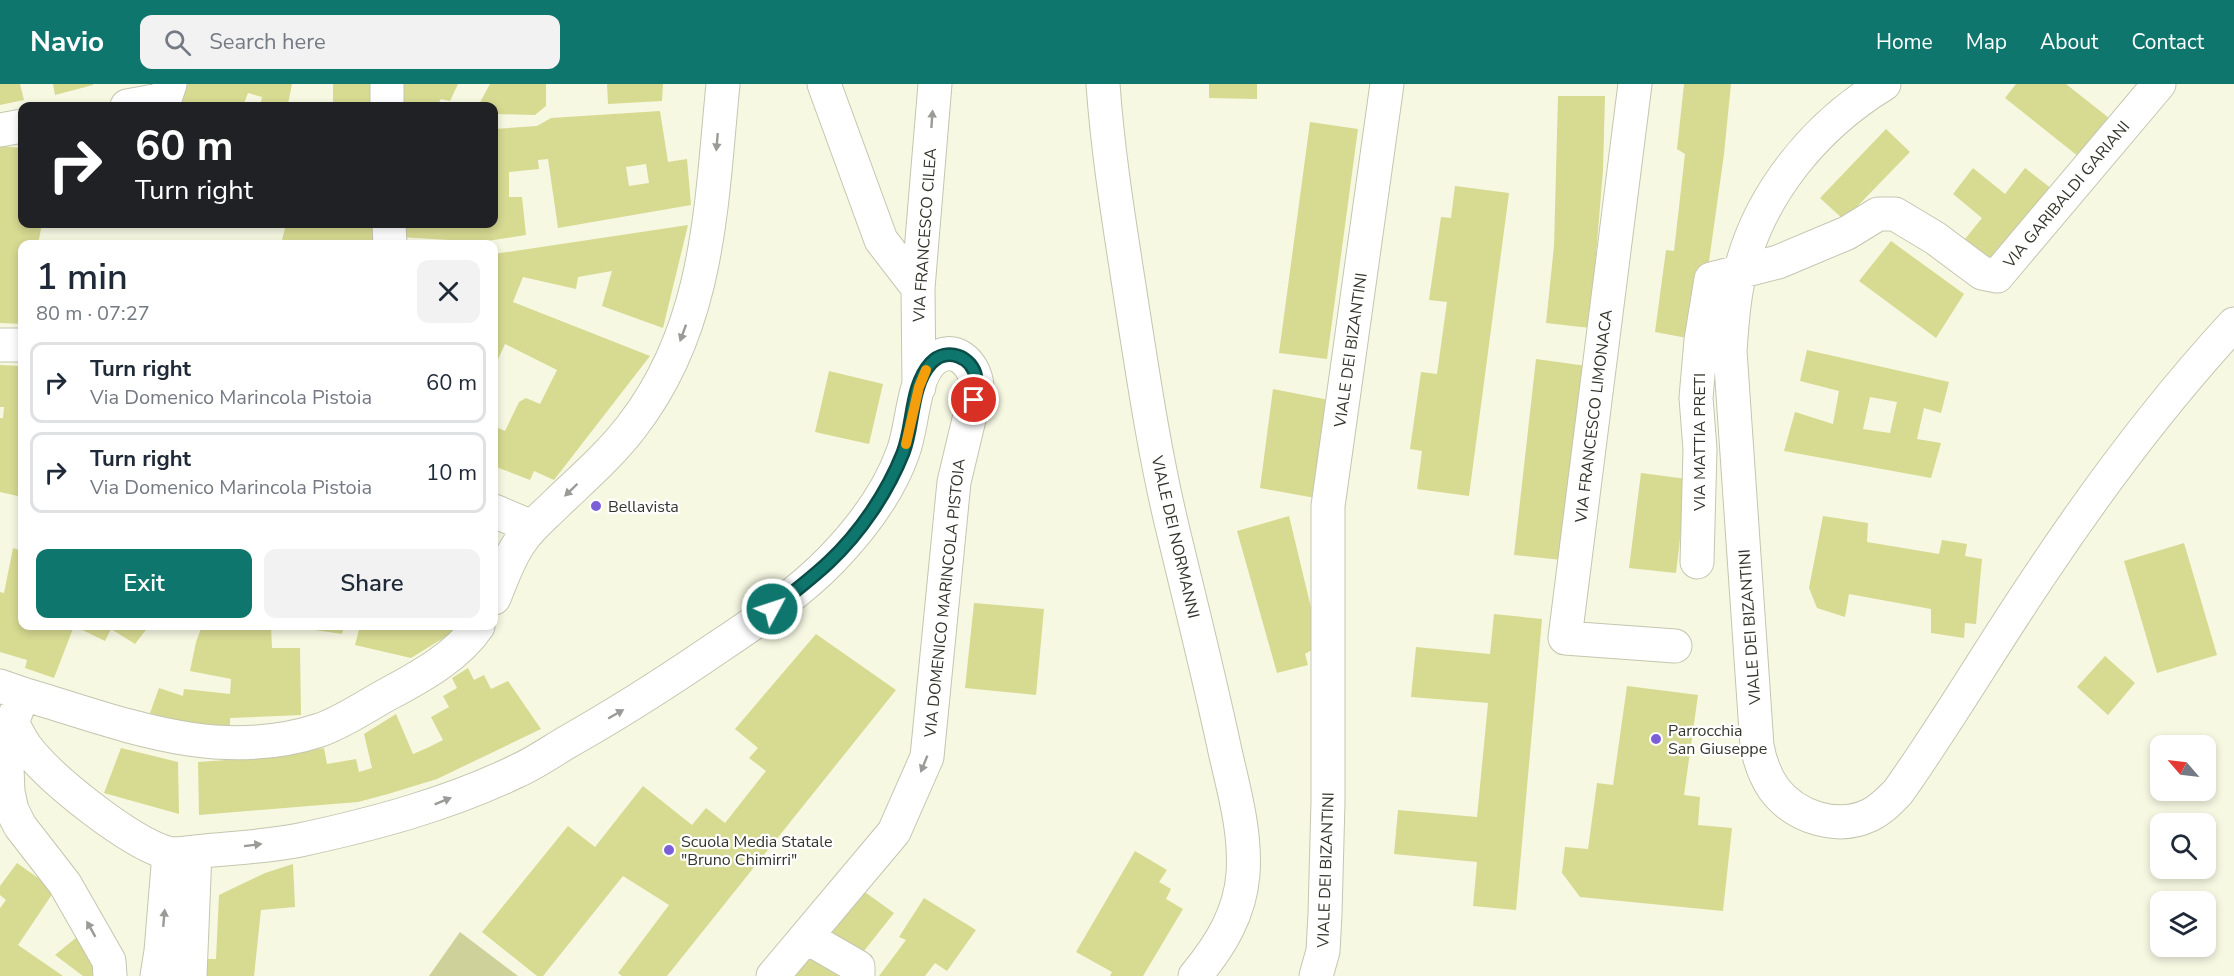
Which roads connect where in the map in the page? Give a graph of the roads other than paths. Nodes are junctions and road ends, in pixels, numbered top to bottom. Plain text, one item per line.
1 (170, 84) edge
2 (387, 84) edge
3 (723, 84) edge
4 (824, 84) edge
5 (935, 84) edge
6 (1102, 84) edge
7 (1387, 84) edge
8 (1635, 84) edge
9 (1884, 84) edge
10 (2159, 84) edge
11 (149, 102) edge
12 (387, 102) edge
13 (18, 127) edge
14 (0, 130) edge
15 (1739, 273) junction
16 (918, 288) junction
17 (2234, 324) edge
18 (0, 345) edge
19 (18, 345) edge
20 (919, 387) junction
21 (498, 513) edge
22 (532, 527) junction
23 (1697, 562) dead end
24 (498, 589) edge
25 (474, 630) edge
26 (1675, 646) dead end
27 (12, 701) edge
28 (182, 853) junction
29 (806, 937) junction
30 (110, 976) edge
31 (157, 976) edge
32 (190, 976) edge
33 (773, 976) edge
34 (858, 976) edge
35 (1194, 976) edge
36 (1316, 976) edge

1 - 11 street
2 - 12 street
3 -> 22 street
4 - 16 street
16 -> 5 street, VIA FRANCESCO CILEA
6 - 35 street, VIALE DEI NORMANNI
7 - 36 street, VIALE DEI BIZANTINI
8 - 26 street, VIA FRANCESCO LIMONACA
9 - 15 street, VIALE DEI BIZANTINI
10 - 15 street, VIA GARIBALDI GARIANI
13 - 14 street
15 - 17 street, VIALE DEI BIZANTINI
15 - 23 street, VIA MATTIA PRETI
16 - 20 street, VIA FRANCESCO CILEA
18 - 19 street
28 -> 20 street, VIA DOMENICO MARINCOLA PISTOIA
20 -> 29 street, VIA DOMENICO MARINCOLA PISTOIA
21 - 22 street
22 - 24 street
25 - 27 street
27 - 28 street
30 -> 27 street
31 -> 28 street
28 - 32 street
29 - 33 street, VIA DOMENICO MARINCOLA PISTOIA
29 - 34 street

